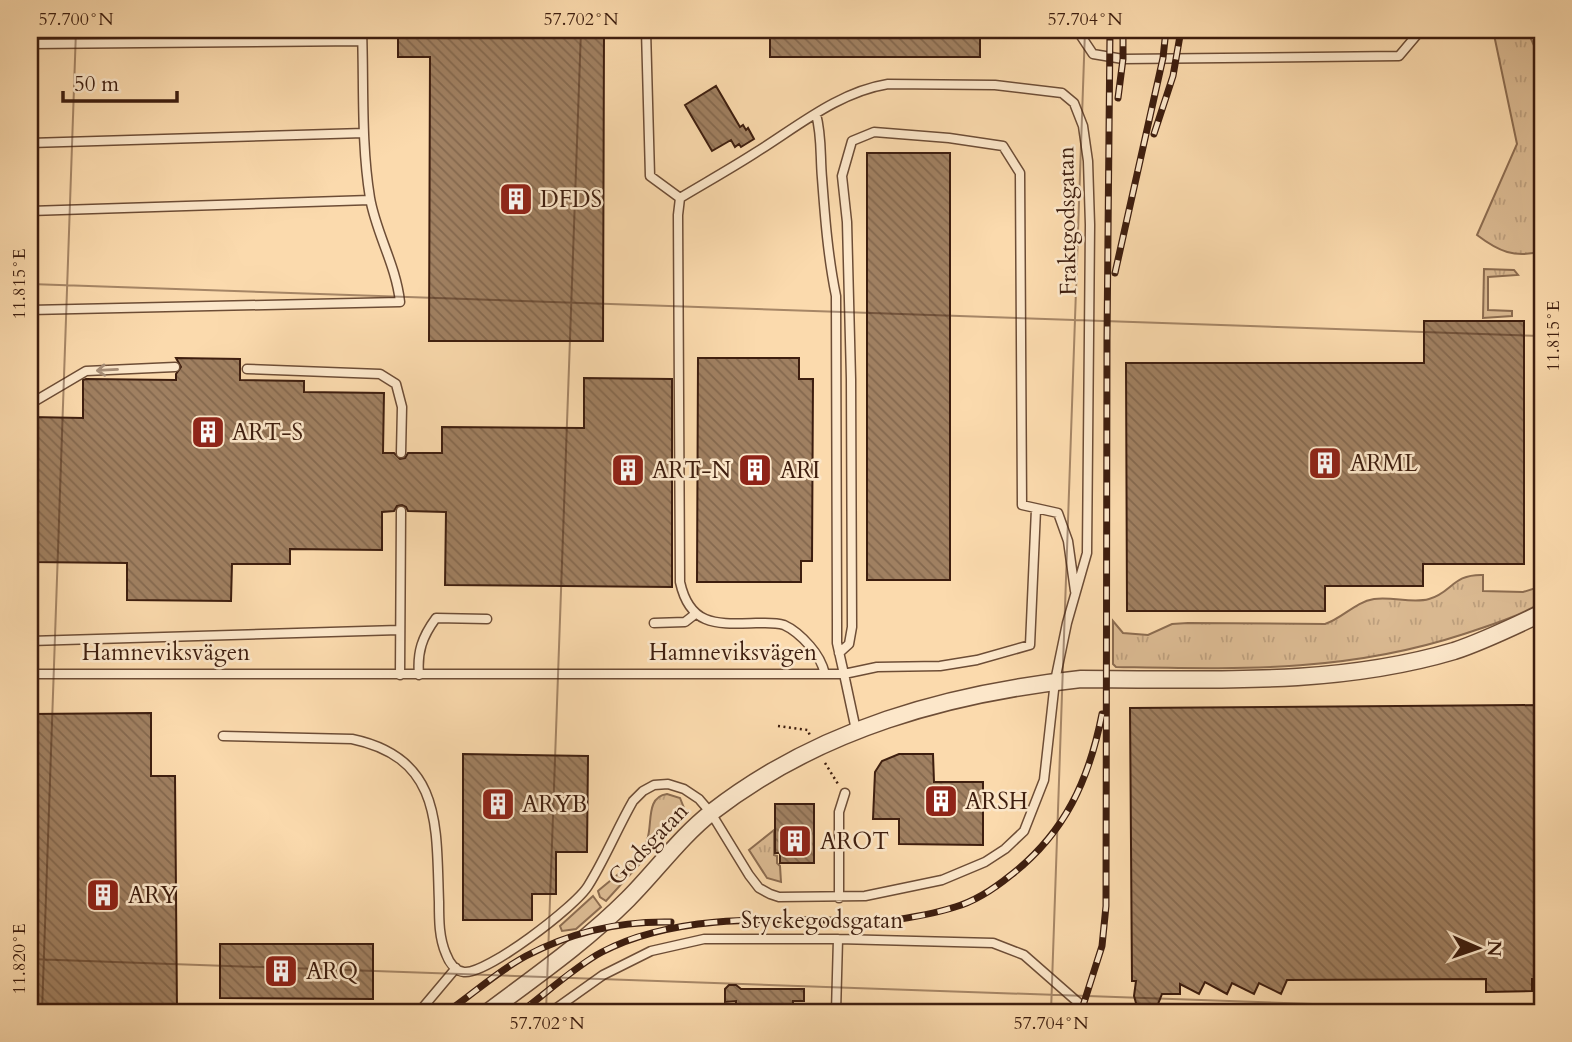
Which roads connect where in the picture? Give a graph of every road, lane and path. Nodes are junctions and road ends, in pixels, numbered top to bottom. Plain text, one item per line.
1 (362, 30) edge
2 (646, 30) edge
3 (1077, 30) edge
4 (1421, 30) edge
5 (362, 41) junction
6 (30, 44) edge
7 (816, 114) junction
8 (364, 133) junction
9 (30, 143) edge
10 (680, 198) junction
11 (370, 200) junction
12 (30, 211) edge
13 (30, 310) edge
14 (176, 367) dead end
15 (247, 369) dead end
16 (30, 404) edge
17 (401, 453) dead end
18 (1036, 509) junction
19 (401, 511) dead end
20 (1076, 594) junction
21 (1542, 613) edge
22 (694, 615) junction
23 (487, 619) dead end
24 (654, 623) dead end
25 (399, 630) junction
26 (30, 641) edge
27 (839, 653) junction
28 (30, 674) edge
29 (825, 674) junction
30 (844, 674) junction
31 (400, 675) junction
32 (419, 675) junction
33 (1055, 681) junction
34 (779, 726) dead end
35 (856, 730) junction
36 (223, 736) dead end
37 (816, 749) junction
38 (845, 793) joint
39 (711, 813) junction
40 (839, 898) junction
41 (838, 939) junction
42 (456, 968) junction
43 (419, 1012) edge
44 (488, 1012) edge
45 (551, 1012) edge
46 (836, 1012) edge
47 (1089, 1012) edge

1 - 5 lane
2 - 10 lane
3 - 4 lane
5 - 6 lane
5 - 8 lane
7 - 10 lane, Fraktgodsgatan
7 - 20 lane, Fraktgodsgatan
7 - 27 lane
8 - 9 lane
8 - 11 lane
10 - 22 lane
11 - 12 lane
11 - 13 lane
14 -> 16 lane
15 - 17 lane
18 - 20 lane
18 - 27 lane
18 - 30 lane
19 - 25 lane
20 - 33 lane, Fraktgodsgatan
21 - 33 street
22 - 24 lane
22 - 29 lane
23 - 32 lane
25 - 26 lane
25 - 31 lane
27 - 30 lane
28 - 31 lane, Hamneviksvägen
29 - 30 lane, Hamneviksvägen
29 - 32 lane, Hamneviksvägen
30 - 35 lane, Hamneviksvägen
31 - 32 lane, Hamneviksvägen
33 - 35 street
33 - 40 lane, Fraktgodsgatan
34 - 37 path
35 - 37 street, Godsgatan
36 - 42 lane
37 - 38 path
37 - 39 street, Godsgatan
38 - 40 lane
39 - 40 lane, Fraktgodsgatan
39 - 42 lane, Fraktgodsgatan
39 - 44 street, Godsgatan
41 - 45 lane, Styckegodsgatan
41 - 46 lane
41 - 47 lane, Styckegodsgatan
42 - 43 lane

